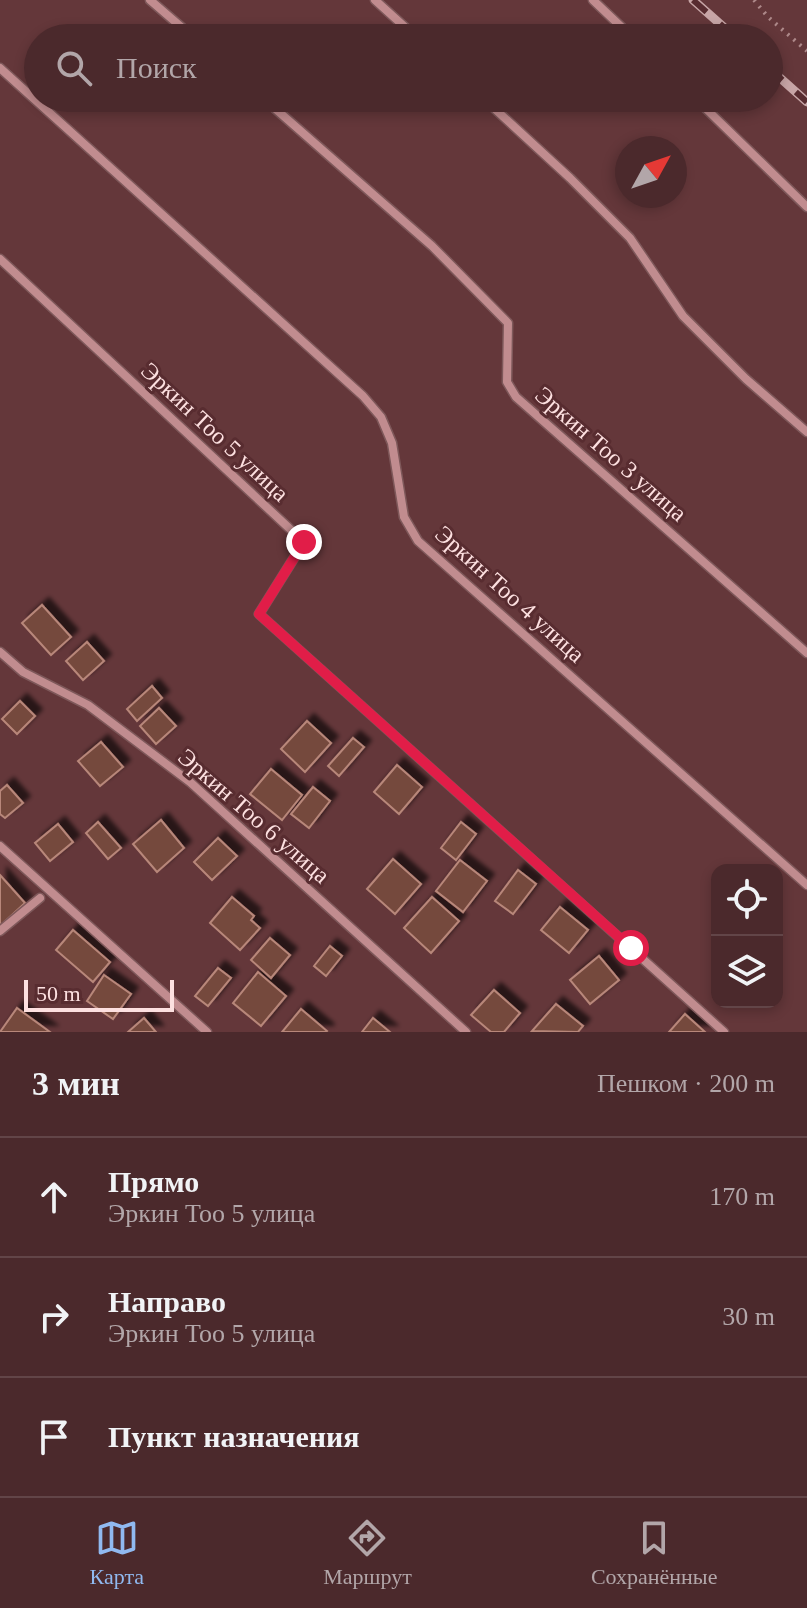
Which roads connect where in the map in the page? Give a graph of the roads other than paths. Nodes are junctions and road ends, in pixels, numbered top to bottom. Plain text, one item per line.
1 (150, 0) edge
2 (375, 0) edge
3 (593, 0) edge
4 (178, 24) edge
5 (402, 24) edge
6 (618, 24) edge
7 (0, 68) edge
8 (24, 90) edge
9 (49, 112) edge
10 (279, 112) edge
11 (498, 112) edge
12 (709, 112) edge
13 (807, 207) edge
14 (0, 259) edge
15 (807, 432) edge
16 (0, 652) edge
17 (807, 653) edge
18 (0, 846) edge
19 (807, 885) edge
20 (40, 898) dead end
21 (0, 931) edge
22 (207, 1032) edge
23 (466, 1032) edge
24 (724, 1032) edge

1 - 4 street
2 - 5 street
3 - 6 street
7 - 8 street, Эркин Тоо 4 улица
9 - 19 street, Эркин Тоо 4 улица
10 - 17 street, Эркин Тоо 3 улица
11 - 15 street
12 - 13 street
14 - 24 street, Эркин Тоо 5 улица
16 - 23 street, Эркин Тоо 6 улица
18 - 22 street
20 - 21 street

